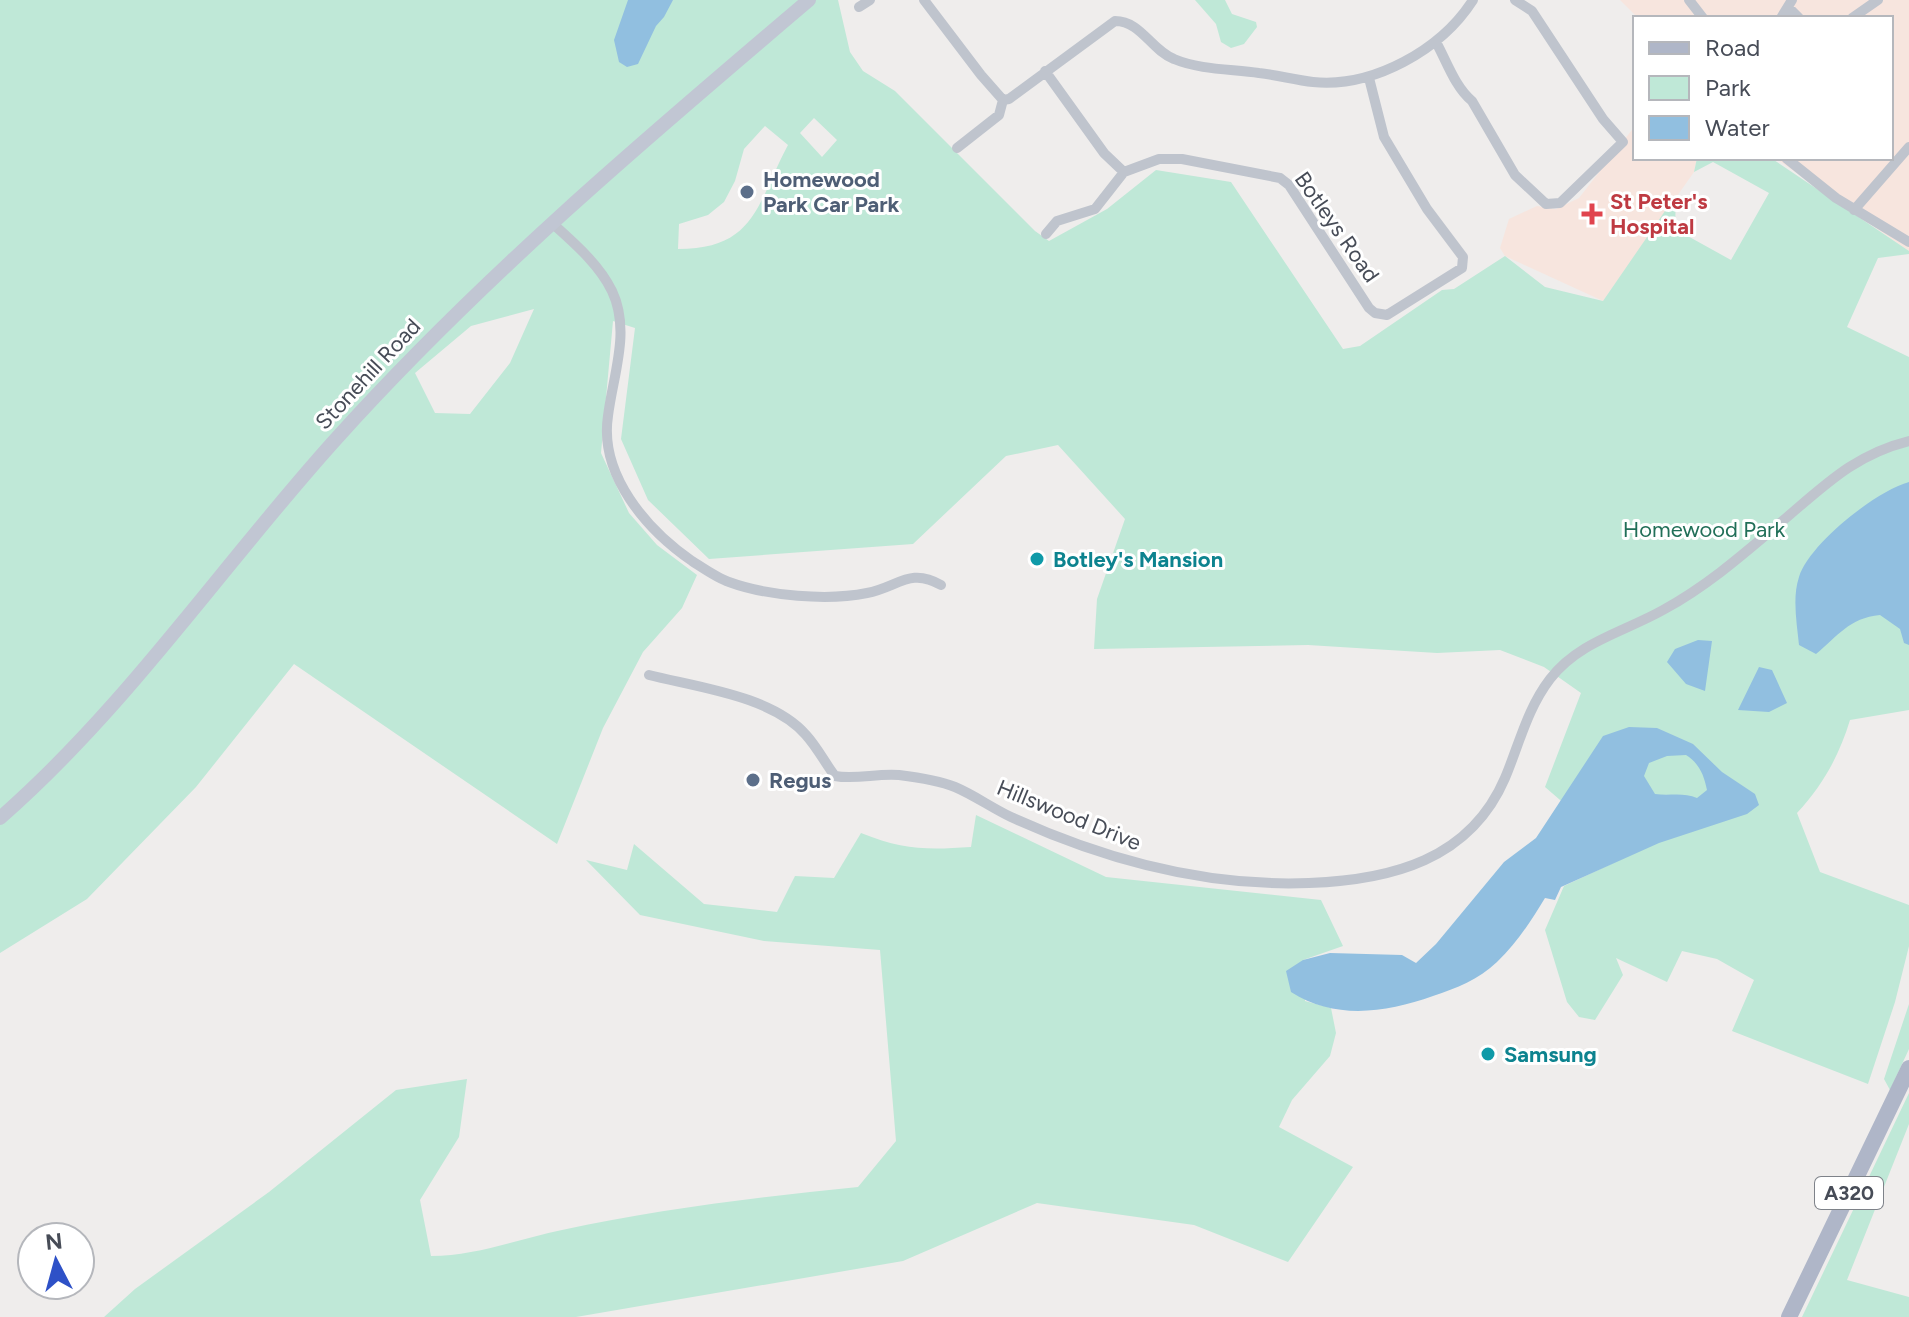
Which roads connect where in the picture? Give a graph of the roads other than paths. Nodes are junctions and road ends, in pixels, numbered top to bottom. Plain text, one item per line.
1 (809, 0) edge
2 (870, 0) edge
3 (924, 0) edge
4 (1473, 0) edge
5 (1515, 0) edge
6 (1689, 0) edge
7 (1878, 0) edge
8 (859, 7) dead end
9 (1701, 16) edge
10 (1855, 16) edge
11 (1436, 42) junction
12 (1045, 71) junction
13 (1369, 78) junction
14 (1003, 100) junction
15 (1909, 147) edge
16 (957, 148) dead end
17 (1789, 160) edge
18 (1124, 172) junction
19 (1854, 210) junction
20 (552, 223) junction
21 (1046, 234) dead end
22 (1909, 242) edge
23 (1909, 441) edge
24 (941, 585) dead end
25 (649, 675) dead end
26 (0, 818) edge
27 (1909, 1068) edge
28 (1789, 1317) edge

1 - 20 street, Stonehill Road
2 - 8 street
3 - 14 street
4 - 11 street
5 - 11 street
6 - 9 street
7 - 10 street
11 - 13 street
12 - 13 street
12 - 14 street
12 - 18 street
13 - 18 street, Botleys Road
14 - 16 street
15 - 19 street
17 - 19 street
18 - 21 street
19 - 22 street
20 - 24 street
20 - 26 street, Stonehill Road
23 - 25 street, Hillswood Drive
27 - 28 main road, A320

